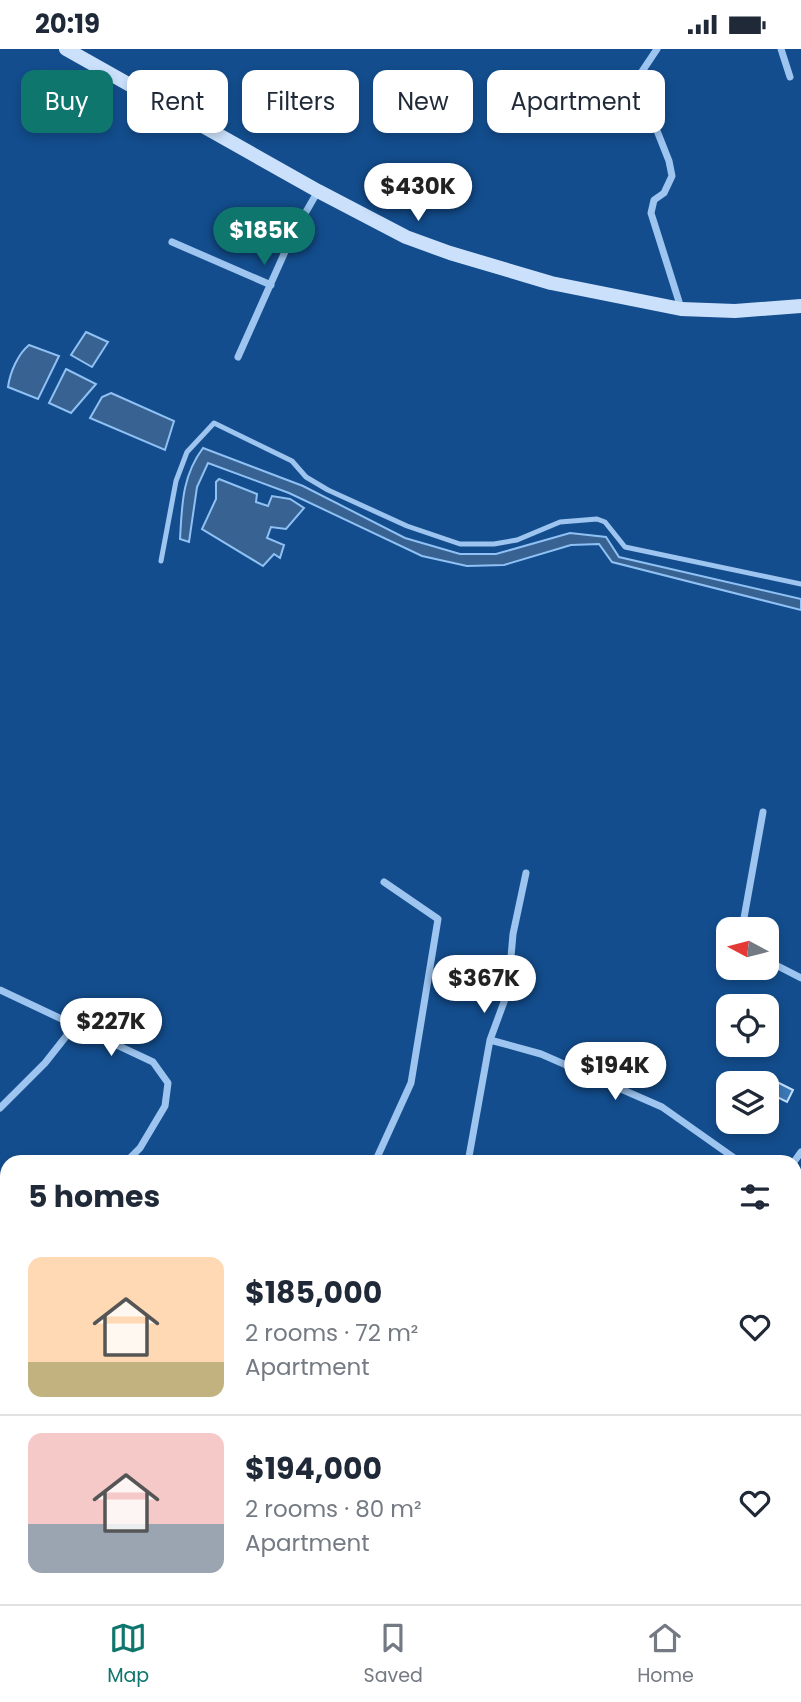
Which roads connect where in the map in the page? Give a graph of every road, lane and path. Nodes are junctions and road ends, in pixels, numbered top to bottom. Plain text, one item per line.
1 (66, 49) edge
2 (657, 49) edge
3 (781, 49) edge
4 (643, 70) edge
5 (790, 77) dead end
6 (658, 133) edge
7 (318, 191) junction
8 (172, 243) dead end
9 (271, 285) junction
10 (801, 306) edge
11 (681, 309) junction
12 (238, 357) dead end
13 (161, 561) dead end
14 (801, 584) edge
15 (763, 812) dead end
16 (526, 873) dead end
17 (384, 882) dead end
18 (744, 917) edge
19 (779, 967) edge
20 (801, 978) edge
21 (0, 990) edge
22 (75, 1025) junction
23 (490, 1040) junction
24 (0, 1108) edge
25 (133, 1155) edge
26 (378, 1155) edge
27 (469, 1155) edge
28 (730, 1155) edge

1 - 7 main road
2 - 4 street
3 - 5 street
6 - 11 street
7 - 9 street
7 - 11 main road
8 - 9 street
9 - 12 street
10 - 11 main road
13 - 14 lane
15 - 18 street
16 - 23 street
17 - 26 street
19 - 20 street
21 - 22 street
22 - 24 street
22 - 25 street
23 - 27 street
23 - 28 street

